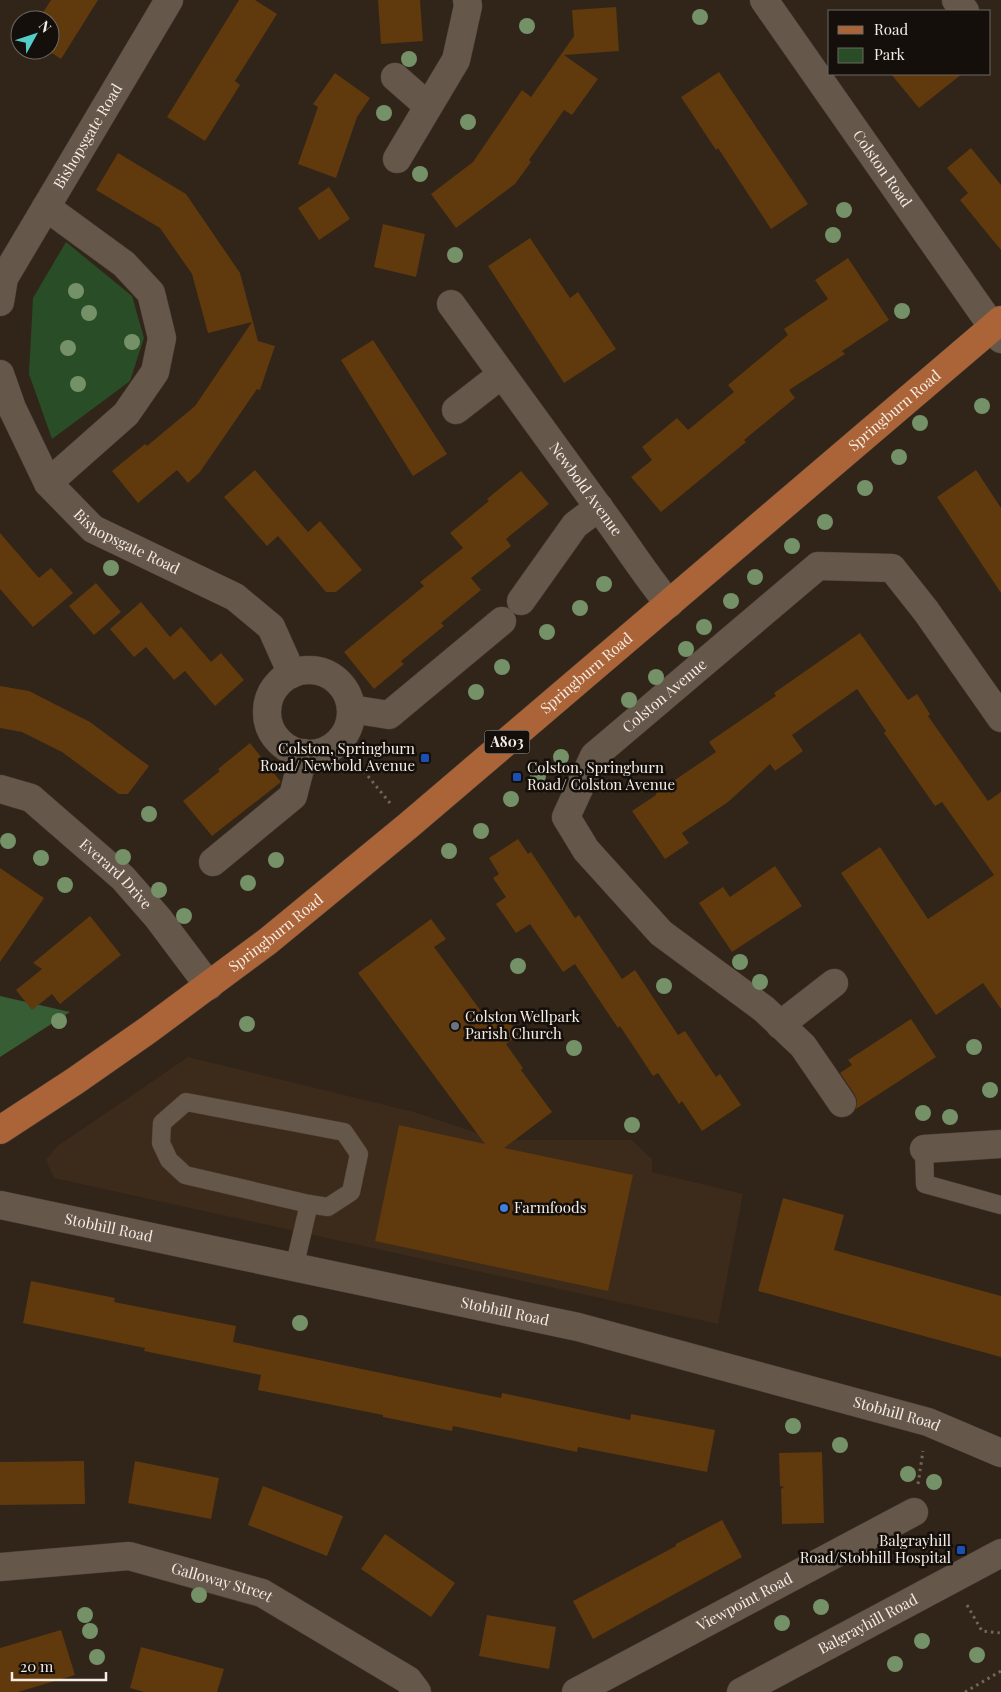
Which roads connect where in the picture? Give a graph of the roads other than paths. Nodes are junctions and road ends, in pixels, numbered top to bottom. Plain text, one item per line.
1 (169, 0) edge
2 (467, 0) edge
3 (764, 0) edge
4 (395, 77) dead end
5 (428, 106) junction
6 (397, 159) dead end
7 (46, 207) junction
8 (0, 302) edge
9 (451, 304) dead end
10 (998, 329) edge
11 (0, 374) edge
12 (501, 375) junction
13 (6, 410) edge
14 (456, 410) dead end
15 (48, 483) junction
16 (599, 507) junction
17 (522, 600) dead end
18 (669, 604) junction
19 (502, 622) dead end
20 (292, 674) junction
21 (351, 709) junction
22 (1001, 718) edge
23 (304, 753) junction
24 (0, 789) edge
25 (214, 862) dead end
26 (834, 983) dead end
27 (209, 986) junction
28 (780, 1025) junction
29 (842, 1104) dead end
30 (0, 1130) edge
31 (1001, 1144) edge
32 (924, 1149) joint
33 (309, 1204) junction
34 (0, 1205) edge
35 (1001, 1205) edge
36 (294, 1268) junction
37 (993, 1450) edge
38 (1001, 1474) edge
39 (914, 1512) road end
40 (999, 1549) edge
41 (0, 1567) edge
42 (417, 1692) edge
43 (576, 1692) edge
44 (741, 1692) edge

1 - 7 street, Bishopsgate Road
2 - 5 street
3 - 10 street, Colston Road
4 - 5 street
5 - 6 street
7 - 8 street, Bishopsgate Road
7 - 15 street
9 - 12 street, Newbold Avenue
10 - 18 main road, Springburn Road / A803
11 - 13 street, Bishopsgate Road
12 - 14 street
12 - 16 street, Newbold Avenue
13 - 15 street, Bishopsgate Road
15 - 20 street, Bishopsgate Road
16 - 17 street
16 - 18 street, Newbold Avenue
18 - 27 main road, Springburn Road / A803
19 - 21 street
20 - 21 street
20 - 23 street
21 - 23 street
22 - 28 street, Colston Avenue
23 - 25 street
24 - 27 street, Everard Drive
26 - 28 street
27 - 30 main road, Springburn Road / A803
28 - 29 street, Colston Avenue
31 - 32 street
32 - 35 lane
33 - 33 lane
33 - 36 lane
34 - 36 street, Stobhill Road
36 - 37 street, Stobhill Road
37 - 38 street
39 - 43 street, Viewpoint Road
40 - 44 street, Balgrayhill Road
41 - 42 street, Galloway Street

